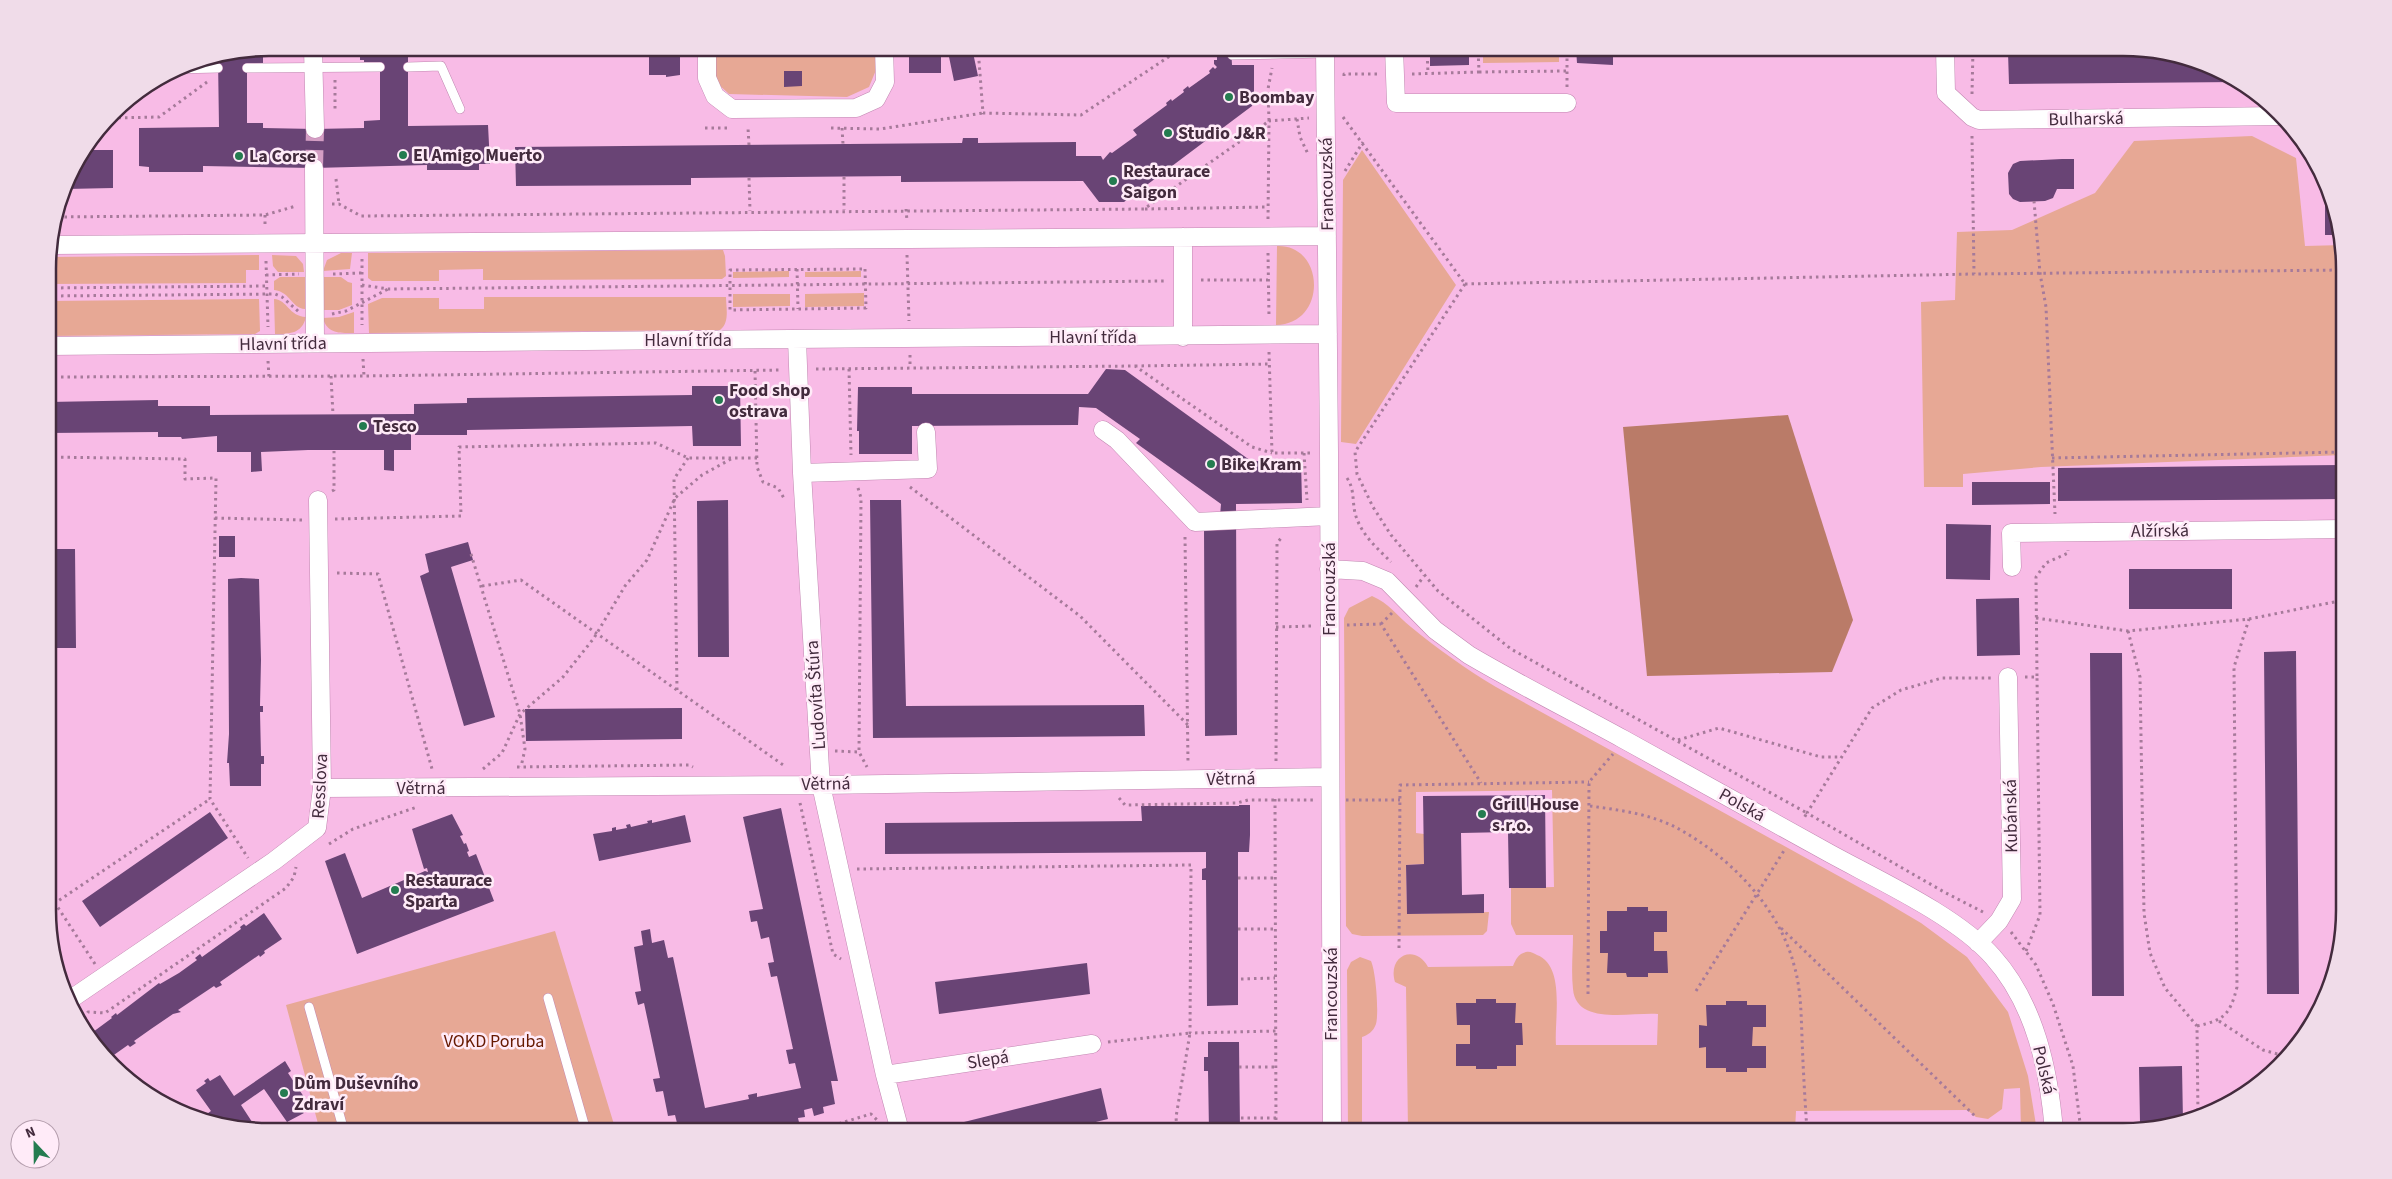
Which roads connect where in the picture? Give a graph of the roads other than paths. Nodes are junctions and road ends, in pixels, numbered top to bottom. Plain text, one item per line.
1 (313, 56) edge
2 (707, 56) edge
3 (884, 56) edge
4 (1326, 56) edge
5 (1395, 56) edge
6 (1946, 56) edge
7 (380, 67) dead end
8 (408, 67) dead end
9 (200, 68) edge
10 (218, 68) dead end
11 (246, 68) dead end
12 (314, 68) junction
13 (1567, 103) road end
14 (460, 109) dead end
15 (2270, 116) edge
16 (315, 129) tunnel mouth
17 (314, 168) tunnel mouth
18 (1327, 236) junction
19 (1183, 237) junction
20 (314, 244) junction
21 (58, 245) edge
22 (1328, 334) junction
23 (1183, 337) junction
24 (797, 340) junction
25 (315, 343) junction
26 (56, 346) edge
27 (1103, 430) dead end
28 (926, 432) dead end
29 (802, 473) junction
30 (318, 500) dead end
31 (1330, 516) junction
32 (2336, 529) edge
33 (2012, 567) dead end
34 (1329, 569) junction
35 (2008, 677) road end
36 (1330, 777) junction
37 (821, 785) junction
38 (322, 788) junction
39 (1978, 942) junction
40 (75, 997) edge
41 (548, 998) dead end
42 (309, 1007) dead end
43 (1092, 1044) road end
44 (885, 1075) junction
45 (341, 1123) edge
46 (584, 1123) edge
47 (898, 1123) edge
48 (1332, 1123) edge
49 (2054, 1123) edge

1 - 12 street
2 - 3 street
4 - 18 street, Francouzská
5 - 13 street
6 - 15 street, Bulharská
7 - 12 lane
8 - 14 lane
9 - 10 lane
11 - 12 lane
12 - 16 street
17 - 20 street
18 - 19 street
18 - 22 street, Francouzská
19 - 20 street
19 - 23 street
20 - 21 street
20 - 25 street
22 - 23 street, Hlavní třída
22 - 31 street, Francouzská
23 - 24 street, Hlavní třída
24 - 25 street, Hlavní třída
24 - 29 street, Ľudovíta Štúra
25 - 26 street, Hlavní třída
27 - 31 street
28 - 29 street
29 - 37 street, Ľudovíta Štúra
30 - 38 street, Resslova
31 - 34 street, Francouzská
32 - 33 street, Alžírská
34 - 36 street, Francouzská
34 - 39 street, Polská
35 - 39 street, Kubánská
36 - 37 street, Větrná
36 - 48 street, Francouzská
37 - 38 street, Větrná
37 - 44 street, Ľudovíta Štúra
38 - 40 street, Resslova
39 - 49 street, Polská
41 - 46 lane
42 - 45 lane
43 - 44 street, Slepá
44 - 47 street, Ľudovíta Štúra

